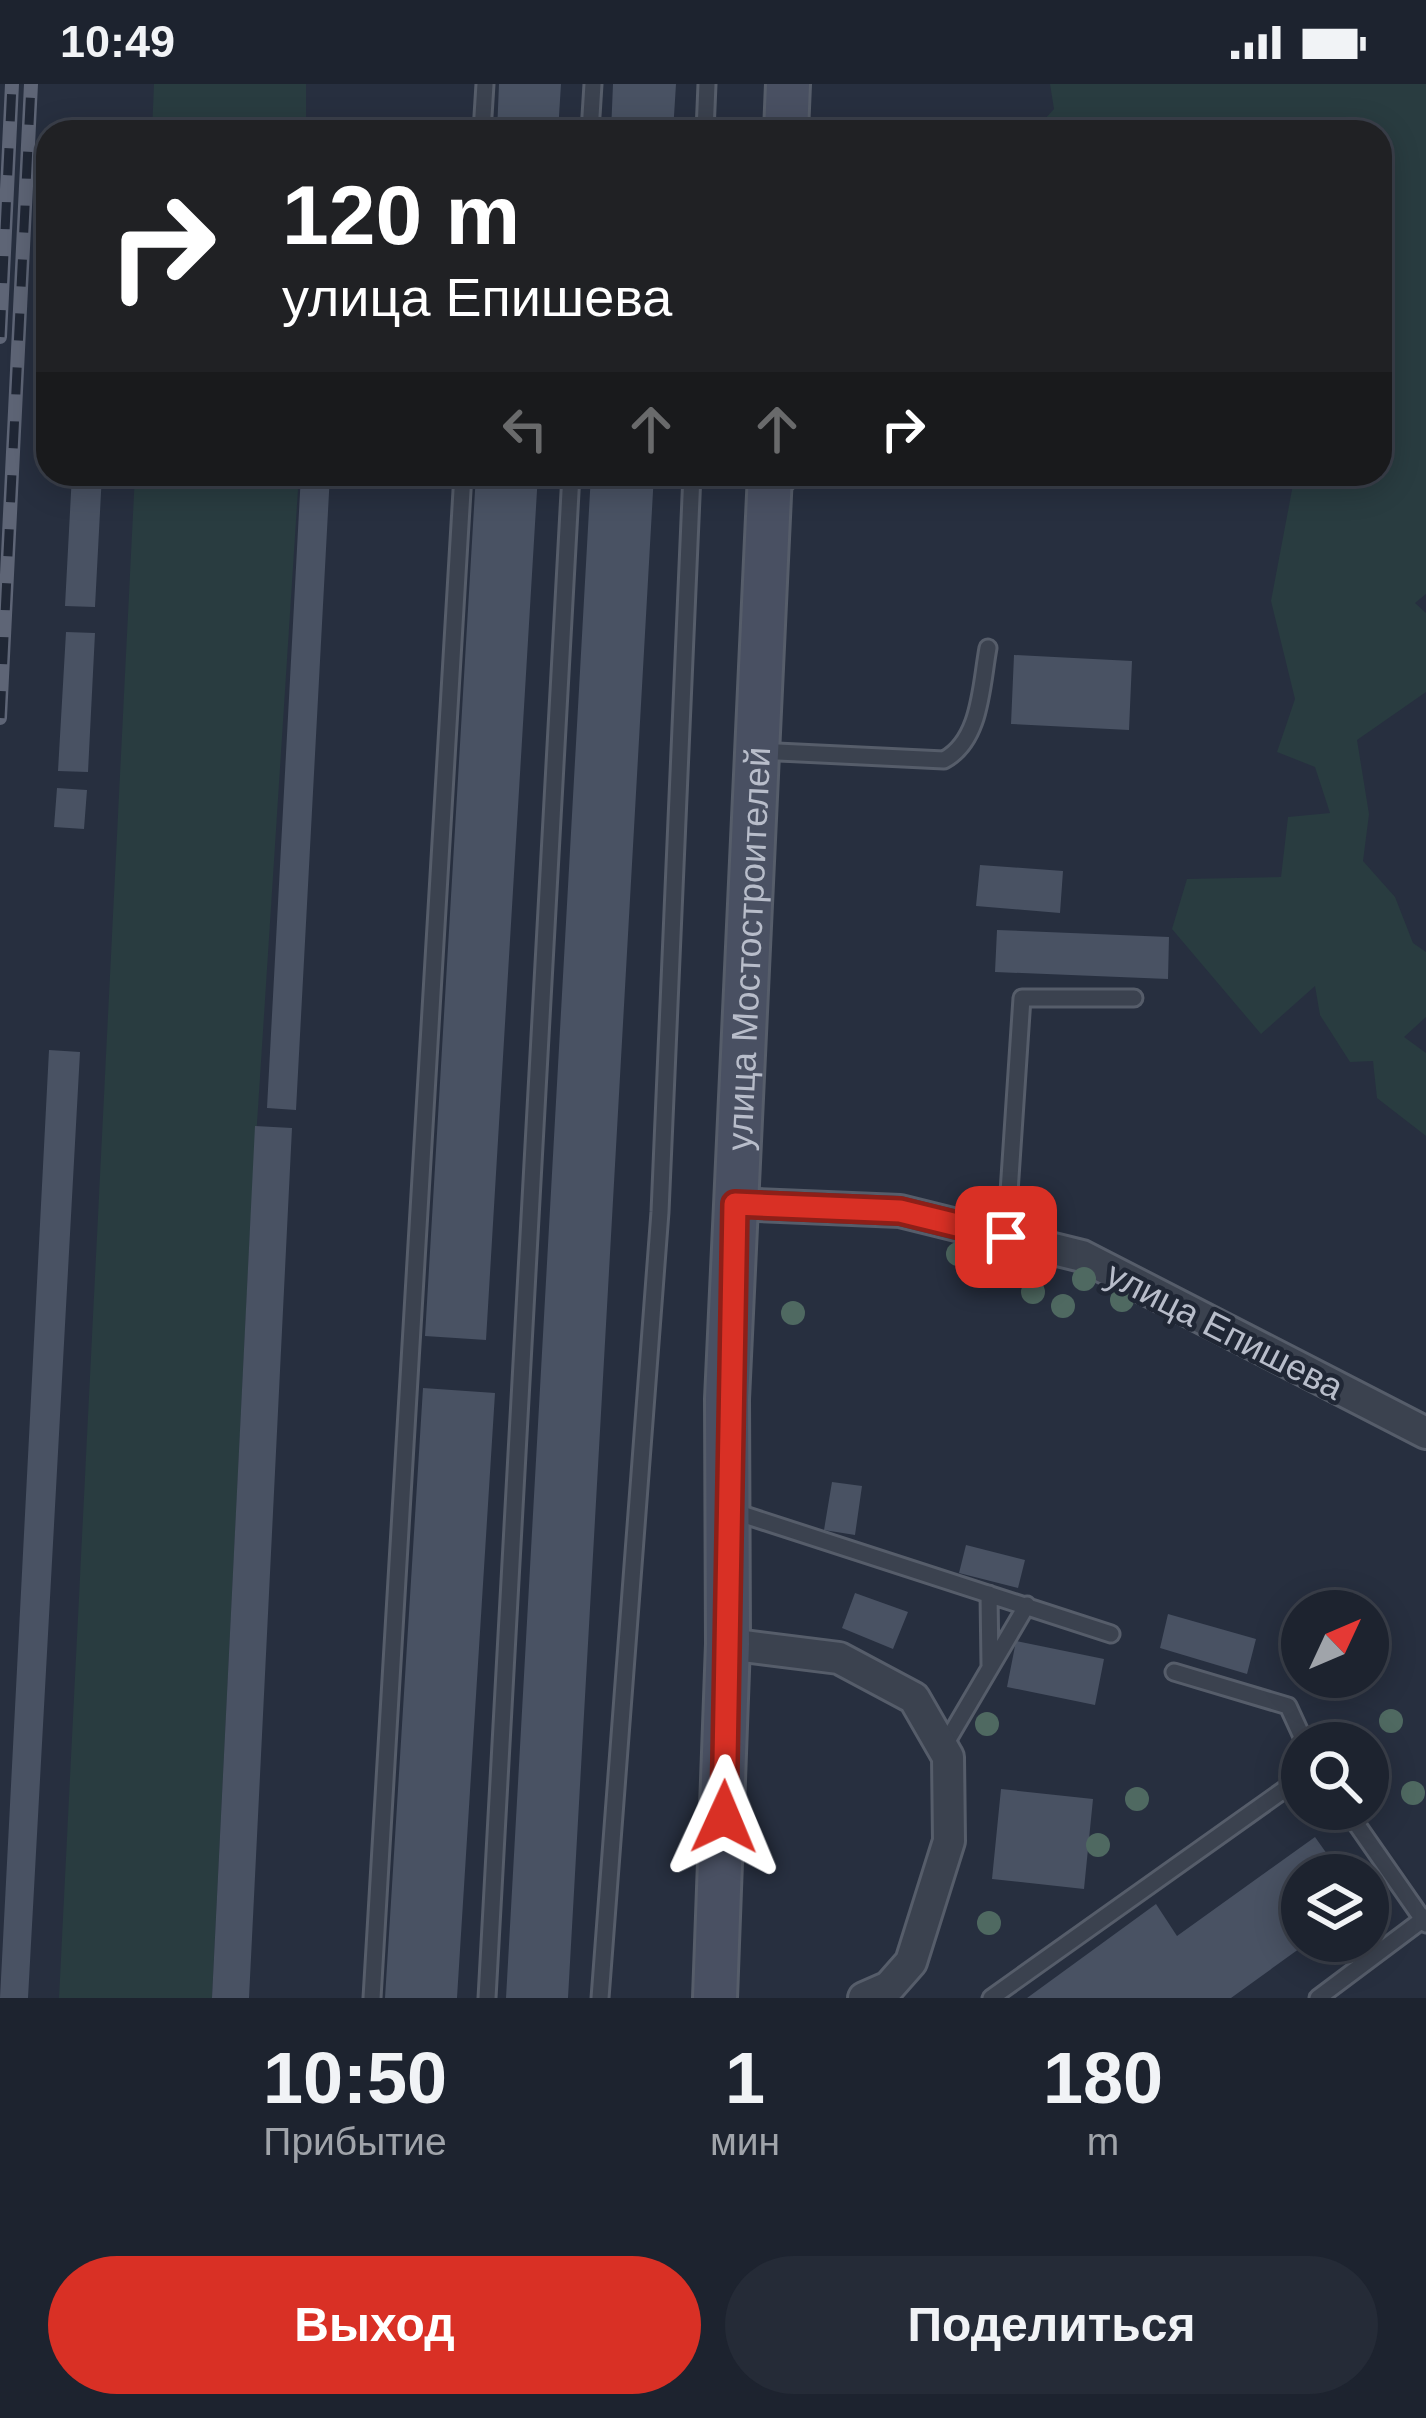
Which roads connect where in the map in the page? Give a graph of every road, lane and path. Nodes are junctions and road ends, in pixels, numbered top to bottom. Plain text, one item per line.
1 (485, 84) edge
2 (593, 84) edge
3 (707, 84) edge
4 (788, 84) edge
5 (483, 120) edge
6 (591, 120) edge
7 (706, 120) edge
8 (786, 120) edge
9 (462, 486) edge
10 (570, 486) edge
11 (691, 486) edge
12 (778, 486) edge
13 (988, 648) dead end
14 (756, 751) junction
15 (1134, 998) dead end
16 (735, 1204) junction
17 (1006, 1237) junction
18 (1426, 1433) edge
19 (727, 1509) junction
20 (989, 1594) junction
21 (1027, 1605) junction
22 (1112, 1634) dead end
23 (728, 1644) junction
24 (990, 1668) junction
25 (1174, 1672) dead end
26 (1295, 1722) edge
27 (943, 1748) junction
28 (1281, 1792) edge
29 (1361, 1830) edge
30 (1425, 1920) edge
31 (371, 1998) edge
32 (487, 1998) edge
33 (600, 1998) edge
34 (715, 1998) edge
35 (864, 1998) edge
36 (992, 1998) edge
37 (1318, 1998) edge

1 - 5 lane
2 - 6 lane
3 - 7 lane
4 - 8 main road
9 - 31 lane
10 - 32 lane
11 - 33 lane
12 - 14 main road, улица Мостостроителей
13 - 14 lane
14 - 16 main road, улица Мостостроителей
15 - 17 lane
16 - 17 street, улица Епишева
16 - 19 main road, улица Мостостроителей
17 - 18 street, улица Епишева
19 - 20 lane
19 - 23 main road, улица Мостостроителей
20 - 21 lane
20 - 24 lane
21 - 22 lane
21 - 24 lane
23 - 27 street
23 - 34 main road, улица Мостостроителей
24 - 27 lane
25 - 26 lane
27 - 35 street
28 - 36 lane
29 - 30 lane
30 - 37 lane

